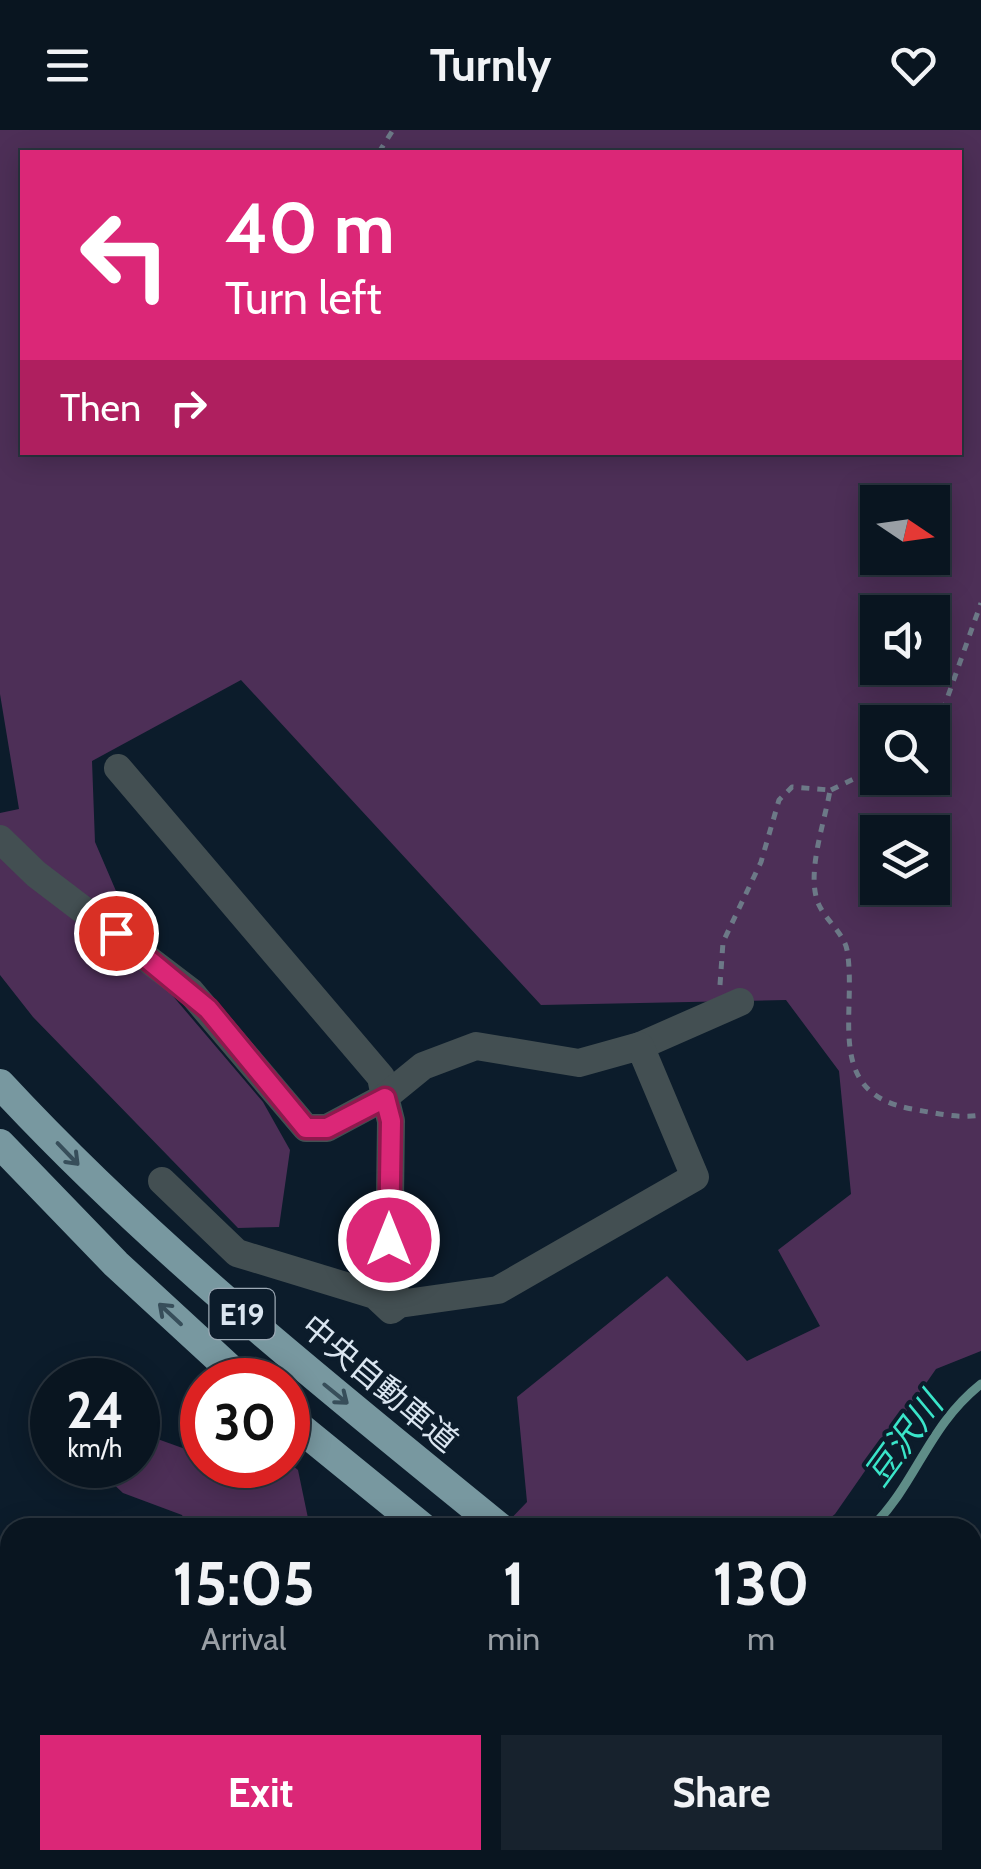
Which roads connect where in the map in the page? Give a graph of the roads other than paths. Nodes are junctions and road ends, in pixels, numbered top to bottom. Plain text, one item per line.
1 (118, 768) dead end
2 (0, 838) edge
3 (731, 1006) road end
4 (640, 1046) junction
5 (0, 1084) edge
6 (385, 1098) junction
7 (0, 1144) edge
8 (162, 1181) dead end
9 (399, 1304) junction
10 (218, 1358) edge
11 (310, 1436) edge
12 (410, 1518) edge
13 (488, 1518) edge

1 - 6 street
2 - 6 street
3 - 4 street
4 - 6 street
4 - 9 street
5 -> 13 highway, 中央自動車道 / E19
6 - 9 street
10 -> 7 highway, E19
8 - 9 street
11 - 12 highway

